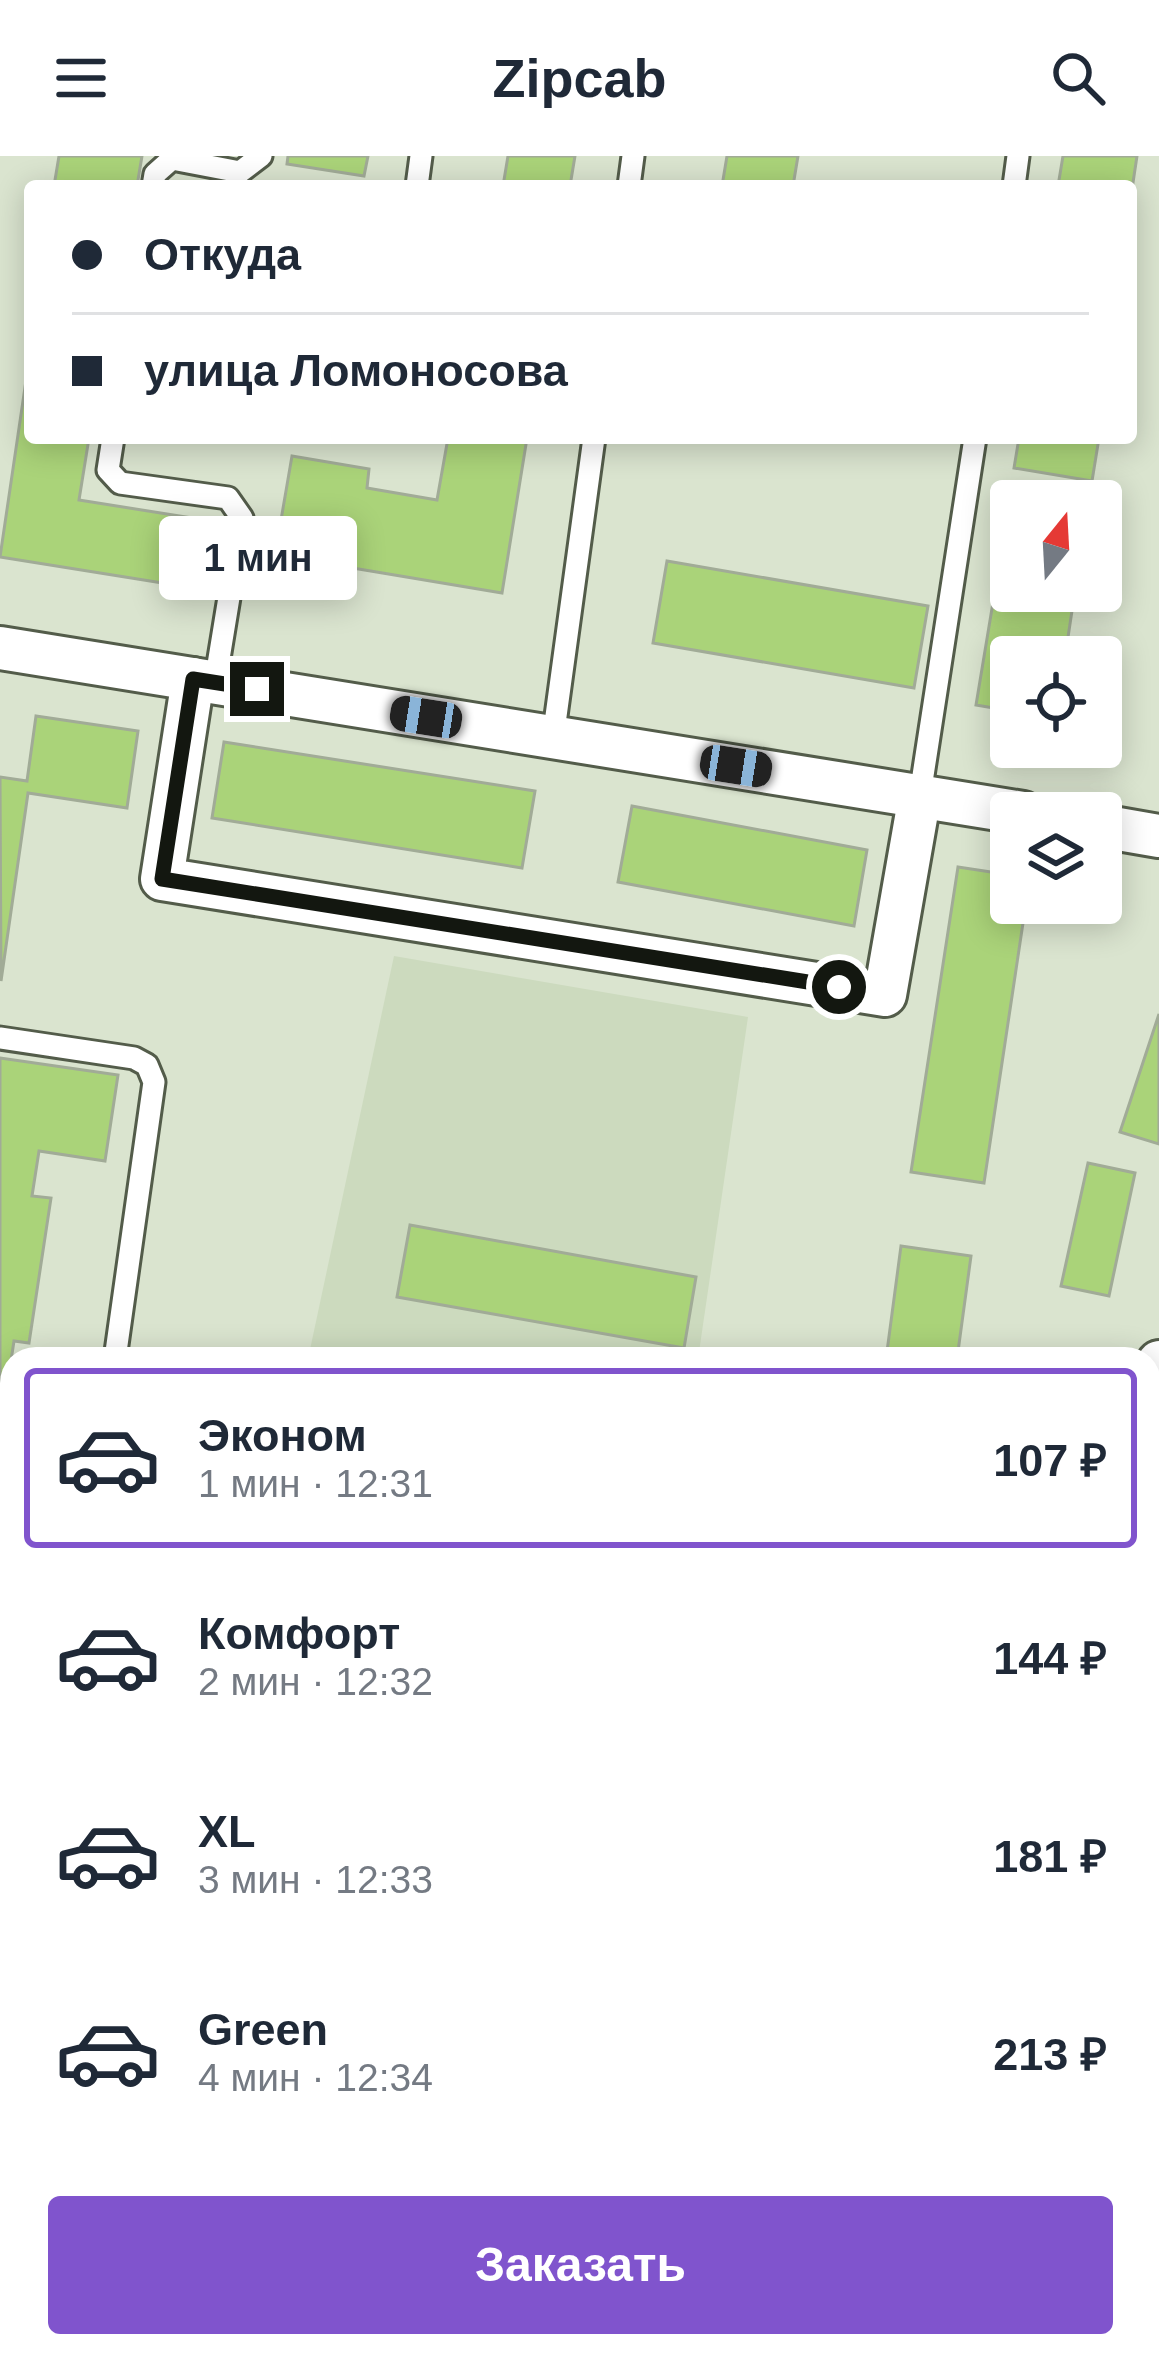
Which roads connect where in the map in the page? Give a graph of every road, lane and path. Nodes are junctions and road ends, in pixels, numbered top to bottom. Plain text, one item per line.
1 (261, 156) edge
2 (154, 180) edge
3 (112, 444) edge
4 (593, 444) edge
5 (974, 444) edge
6 (0, 648) edge
7 (204, 681) junction
8 (553, 738) junction
9 (920, 795) junction
10 (990, 807) edge
11 (1122, 830) edge
12 (1159, 836) edge
13 (0, 1038) edge
14 (117, 1347) edge

1 - 2 lane
3 - 7 lane
4 - 8 lane
5 - 9 lane
6 - 7 street
7 - 8 street
7 - 9 street
8 - 9 street
9 - 10 street
11 - 12 street
13 - 14 lane

